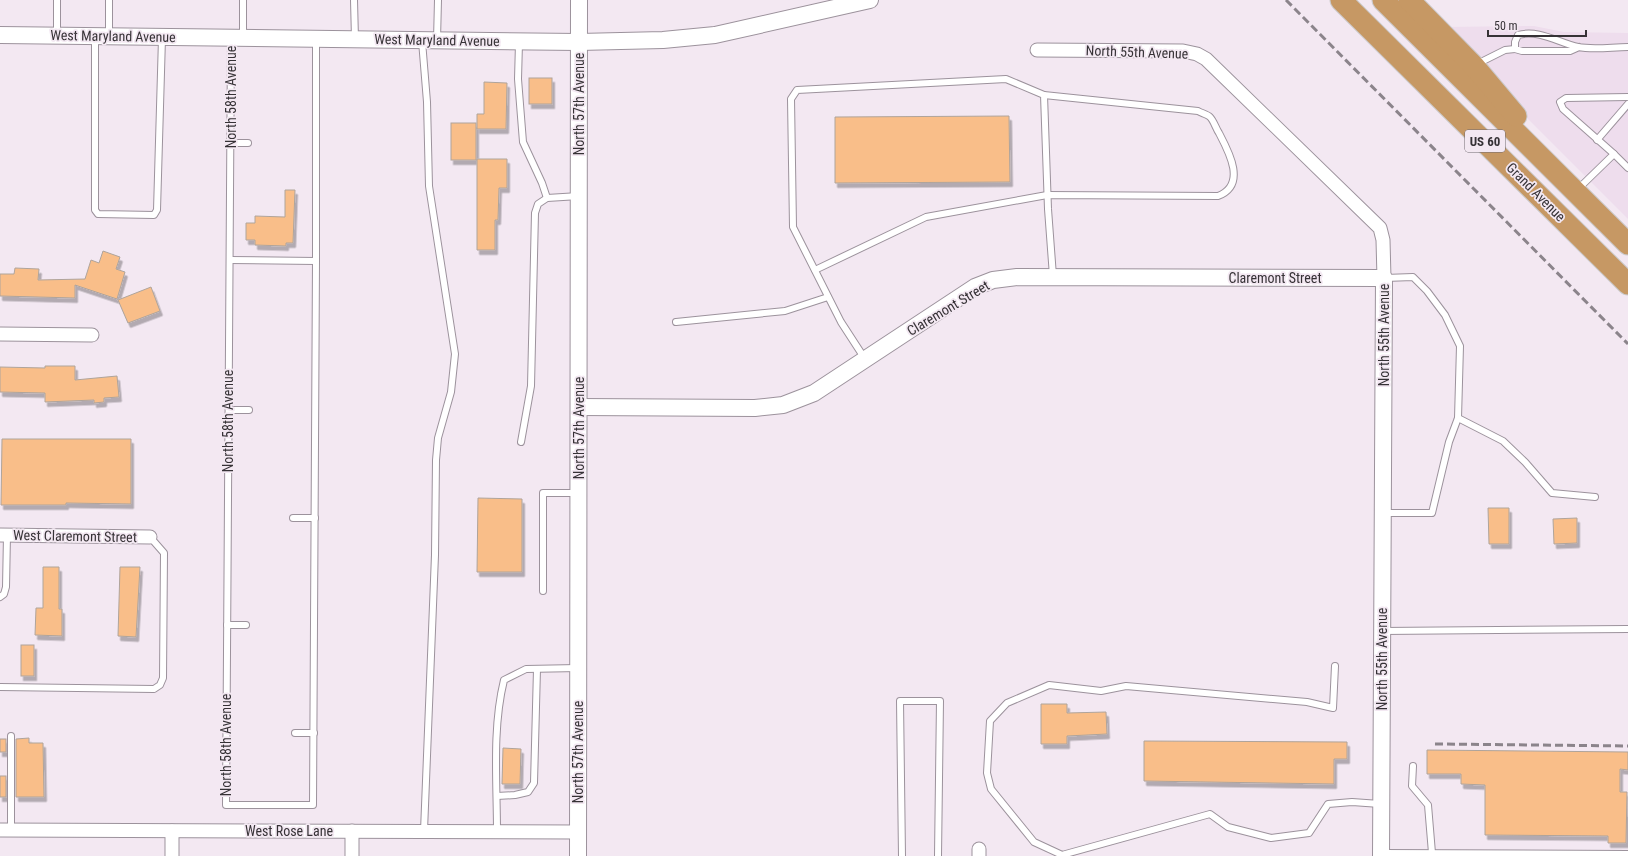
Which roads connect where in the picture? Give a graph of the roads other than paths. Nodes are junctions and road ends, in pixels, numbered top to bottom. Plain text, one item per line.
1 (57, 0) edge
2 (110, 0) edge
3 (243, 0) edge
4 (354, 0) edge
5 (438, 0) edge
6 (579, 0) edge
7 (870, 0) edge
8 (1341, 0) edge
9 (1383, 0) edge
10 (1409, 0) edge
11 (0, 35) edge
12 (57, 36) junction
13 (102, 36) junction
14 (162, 37) junction
15 (237, 38) junction
16 (316, 38) junction
17 (355, 39) junction
18 (430, 40) junction
19 (519, 41) junction
20 (579, 42) junction
21 (1579, 47) junction
22 (1628, 47) edge
23 (1515, 49) junction
24 (1037, 50) dead end
25 (1474, 66) junction
26 (1044, 96) junction
27 (1628, 97) edge
28 (1628, 104) edge
29 (1598, 140) junction
30 (230, 143) junction
31 (248, 143) dead end
32 (1614, 154) junction
33 (1628, 168) edge
34 (1575, 192) junction
35 (1047, 195) junction
36 (579, 196) junction
37 (547, 198) junction
38 (1628, 244) edge
39 (230, 260) junction
40 (316, 261) junction
41 (815, 270) junction
42 (1053, 277) junction
43 (1384, 278) junction
44 (1628, 284) edge
45 (828, 297) junction
46 (676, 322) dead end
47 (0, 334) edge
48 (92, 335) dead end
49 (865, 360) junction
50 (579, 407) junction
51 (229, 410) junction
52 (249, 410) dead end
53 (1458, 418) junction
54 (521, 442) dead end
55 (578, 493) junction
56 (1596, 497) dead end
57 (1384, 513) junction
58 (293, 518) dead end
59 (315, 518) junction
60 (3, 535) edge
61 (150, 537) joint
62 (543, 591) dead end
63 (0, 597) edge
64 (227, 625) junction
65 (246, 626) dead end
66 (1628, 628) edge
67 (1382, 630) junction
68 (1335, 666) dead end
69 (578, 668) junction
70 (536, 669) junction
71 (0, 687) edge
72 (295, 733) dead end
73 (314, 733) junction
74 (10, 736) dead end
75 (1413, 766) dead end
76 (497, 796) junction
77 (1382, 804) junction
78 (5, 830) edge
79 (172, 831) junction
80 (352, 831) junction
81 (424, 831) junction
82 (497, 832) junction
83 (578, 832) junction
84 (1432, 853) junction
85 (1381, 854) edge
86 (1628, 854) edge
87 (172, 856) edge
88 (352, 856) edge
89 (578, 856) edge
90 (902, 856) edge
91 (938, 856) edge

1 - 12 lane
2 - 13 lane
3 - 15 lane, North 58th Avenue
4 - 17 lane
5 - 18 lane
6 - 20 street, North 57th Avenue
7 - 20 street, West Maryland Avenue
8 - 44 highway, Grand Avenue / US 60
9 - 34 highway, Grand Avenue / US 60
10 - 25 highway
11 - 12 street, West Maryland Avenue
12 - 13 street, West Maryland Avenue
13 - 14 street, West Maryland Avenue
13 - 14 lane
14 - 15 street, West Maryland Avenue
15 - 16 street, West Maryland Avenue
15 - 30 lane, North 58th Avenue
16 - 17 street, West Maryland Avenue
16 - 40 lane
17 - 18 street, West Maryland Avenue
18 - 19 street, West Maryland Avenue
18 - 81 lane
19 - 20 street, West Maryland Avenue
19 - 37 lane
20 - 36 street, North 57th Avenue
21 - 22 lane
21 - 23 lane
21 - 23 lane
23 - 25 lane
24 - 43 street, North 55th Avenue
25 - 34 highway
26 - 35 lane
26 - 35 lane
26 - 41 lane
27 - 29 lane
28 - 29 lane
29 - 32 lane
30 - 31 lane
30 - 39 lane, North 58th Avenue
32 - 33 lane
32 - 34 lane
34 - 38 highway, Grand Avenue / US 60
35 - 41 lane
35 - 42 lane
36 - 37 lane
36 - 50 street, North 57th Avenue
37 - 54 lane
39 - 40 lane
39 - 51 lane, North 58th Avenue
40 - 59 lane
41 - 45 lane
42 - 43 street, Claremont Street
42 - 49 street, Claremont Street
43 - 53 lane
43 - 57 street, North 55th Avenue
45 - 46 lane
45 - 49 lane
47 - 48 street
49 - 50 street, Claremont Street
50 - 55 street, North 57th Avenue
51 - 52 lane
51 - 64 lane, North 58th Avenue
53 - 56 lane
53 - 57 lane
55 - 62 lane
55 - 69 street, North 57th Avenue
57 - 67 street, North 55th Avenue
58 - 59 lane
59 - 73 lane
60 - 61 street, West Claremont Street
60 - 63 lane
61 - 71 lane
64 - 65 lane
64 - 73 lane, North 58th Avenue
66 - 67 lane
67 - 77 street, North 55th Avenue
68 - 77 lane
69 - 70 lane
69 - 83 street, North 57th Avenue
70 - 76 lane
70 - 76 lane
72 - 73 lane
74 - 78 lane
75 - 84 lane
76 - 82 lane
77 - 85 street, North 55th Avenue
78 - 79 street, West Rose Lane
79 - 80 street, West Rose Lane
79 - 87 street
80 - 81 street, West Rose Lane
80 - 88 street
81 - 82 street, West Rose Lane
82 - 83 street, West Rose Lane
83 - 89 street, North 57th Avenue
84 - 85 lane
84 - 86 lane
90 - 91 lane

